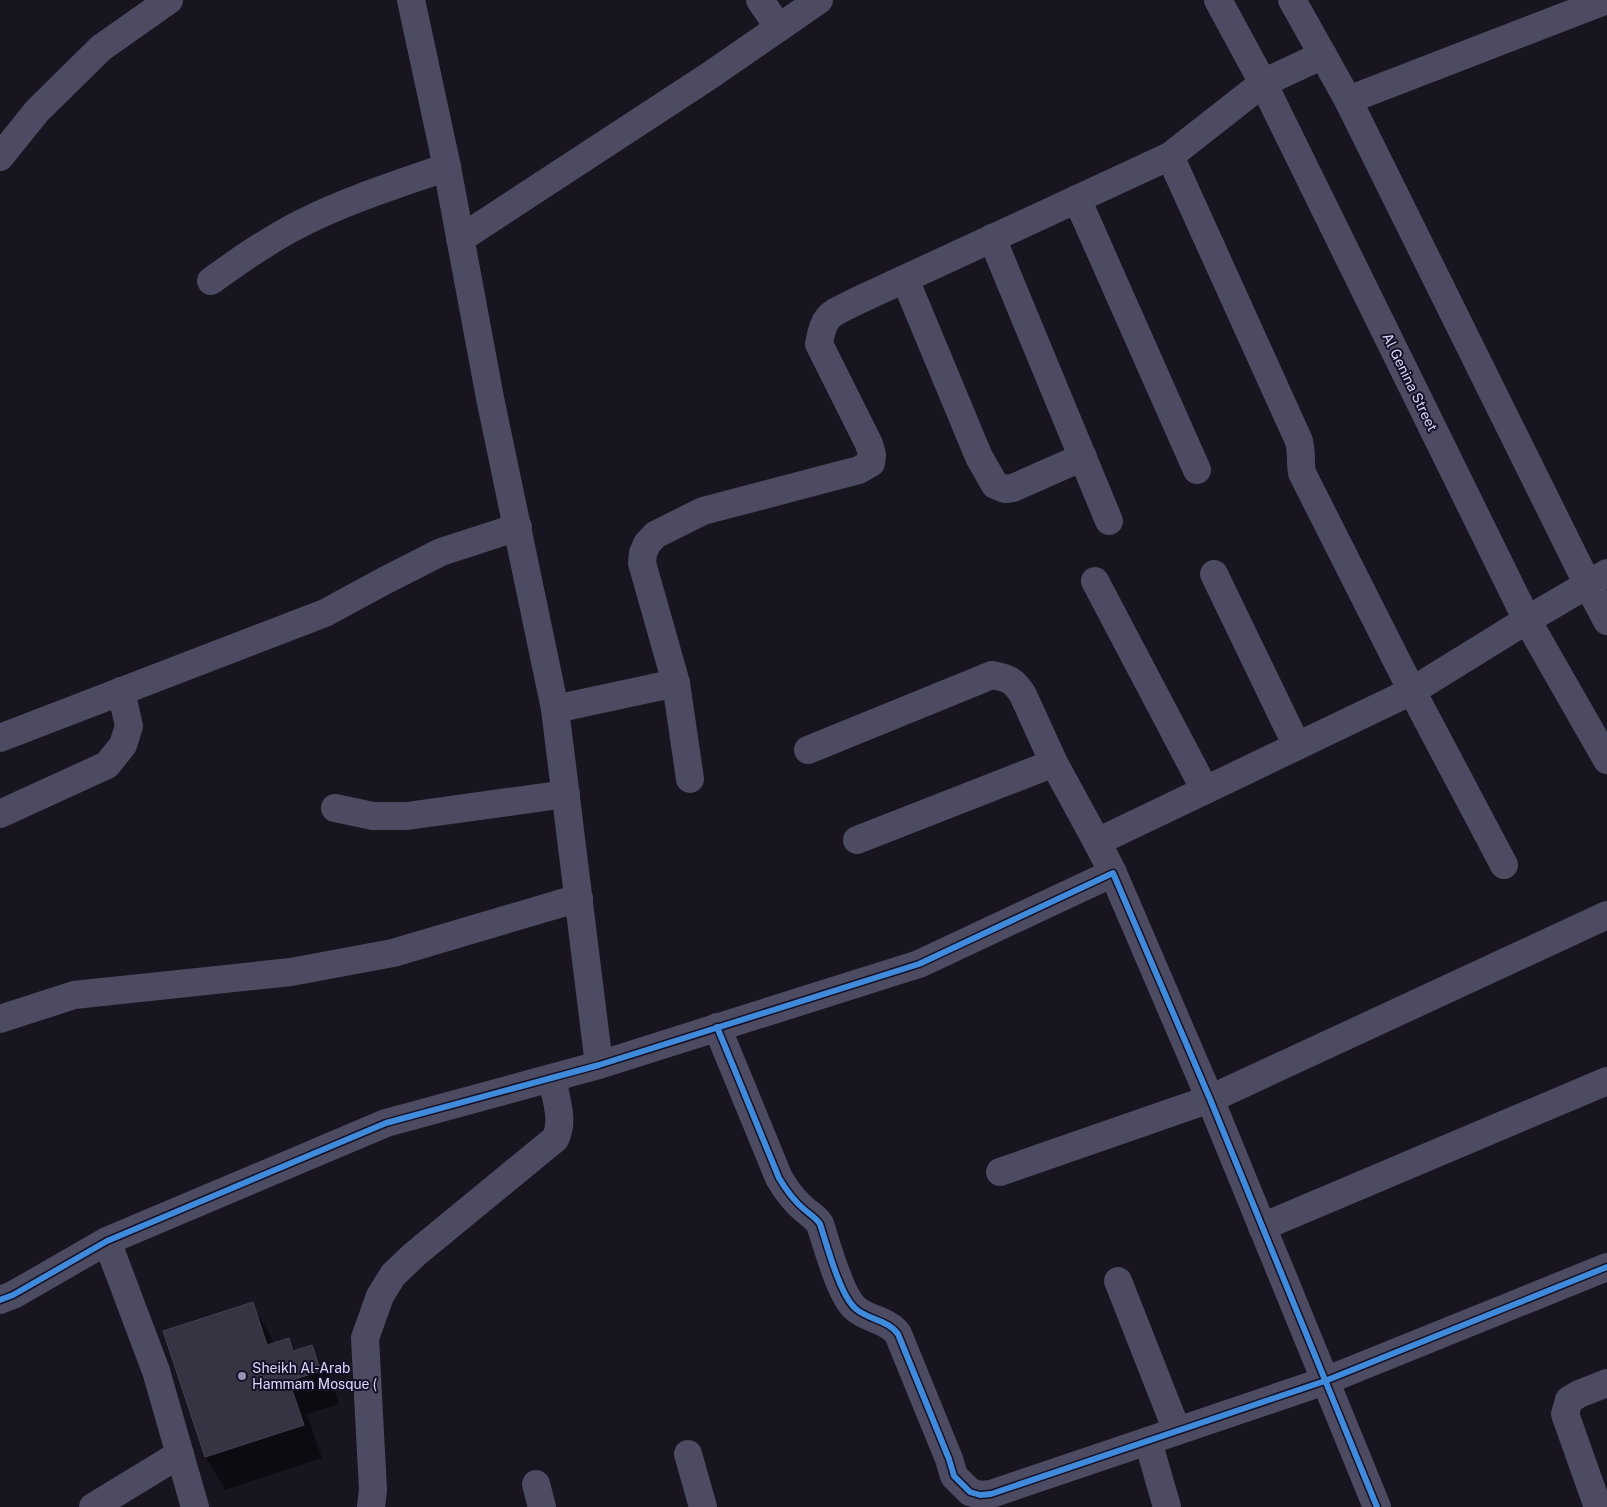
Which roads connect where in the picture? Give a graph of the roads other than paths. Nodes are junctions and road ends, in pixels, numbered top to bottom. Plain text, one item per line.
1 (169, 0) edge
2 (411, 0) edge
3 (760, 0) edge
4 (819, 0) edge
5 (1218, 0) edge
6 (1292, 0) edge
7 (1607, 0) edge
8 (779, 28) junction
9 (1323, 55) junction
10 (1263, 83) junction
11 (1348, 100) junction
12 (1170, 156) junction
13 (0, 157) edge
14 (447, 167) junction
15 (1077, 199) junction
16 (992, 238) junction
17 (460, 239) junction
18 (905, 279) junction
19 (211, 282) dead end
20 (1083, 457) junction
21 (1197, 470) dead end
22 (1109, 521) dead end
23 (518, 526) junction
24 (1214, 574) dead end
25 (1597, 579) edge
26 (1094, 581) dead end
27 (1527, 620) junction
28 (1607, 621) edge
29 (676, 683) junction
30 (121, 691) junction
31 (1412, 691) junction
32 (555, 709) junction
33 (0, 738) edge
34 (1297, 746) junction
35 (808, 750) dead end
36 (1607, 760) edge
37 (1054, 763) junction
38 (690, 779) dead end
39 (1205, 790) junction
40 (566, 794) junction
41 (335, 808) dead end
42 (0, 814) edge
43 (857, 840) dead end
44 (1097, 842) junction
45 (1504, 865) dead end
46 (1114, 873) junction
47 (579, 898) junction
48 (1607, 915) edge
49 (0, 1019) edge
50 (717, 1027) junction
51 (600, 1065) junction
52 (552, 1078) junction
53 (1607, 1081) edge
54 (1210, 1099) junction
55 (1000, 1172) dead end
56 (1262, 1227) junction
57 (107, 1241) junction
58 (1607, 1267) edge
59 (1118, 1281) dead end
60 (0, 1300) edge
61 (1326, 1382) junction
62 (1607, 1382) edge
63 (1177, 1431) junction
64 (1148, 1441) junction
65 (180, 1454) junction
66 (688, 1454) dead end
67 (93, 1507) edge
68 (195, 1507) edge
69 (372, 1507) edge
70 (703, 1507) edge
71 (1167, 1507) edge
72 (1377, 1507) edge
73 (1598, 1507) edge

1 - 13 street
2 - 14 street
3 - 8 street
4 - 8 street
5 - 10 street, Al Genina Street
6 - 9 street
7 - 11 street
8 - 17 street
9 - 10 street
9 - 11 street
10 - 12 street
10 - 27 street, Al Genina Street
11 - 25 street
12 - 15 street
12 - 31 street
14 - 17 street
14 - 19 street
15 - 16 street
15 - 21 street
16 - 18 street
16 - 20 street
17 - 23 street
18 - 20 street
18 - 29 street
20 - 22 street
23 - 30 street
23 - 32 street
24 - 34 street
25 - 27 street
25 - 28 street
26 - 39 street
27 - 31 street
27 - 36 street, Al Genina Street
29 - 32 street
29 - 38 street
30 - 33 street
30 - 42 street
31 - 34 street
31 - 45 street
32 - 40 street
34 - 39 street
35 - 37 street
37 - 43 street
37 - 44 street
39 - 44 street
40 - 41 street
40 - 47 street
44 - 46 street
46 - 50 street
46 - 54 street
47 - 49 street
47 - 51 street
48 - 54 street
50 - 51 street
50 - 64 street
51 - 52 street
52 - 57 street
52 - 69 street
53 - 56 street
54 - 55 street
54 - 56 street
56 - 61 street
57 - 60 street
57 - 65 street
58 - 61 street
59 - 63 street
61 - 63 street
61 - 72 street
62 - 73 street
63 - 64 street
64 - 71 street
65 - 67 street
65 - 68 street
66 - 70 street

